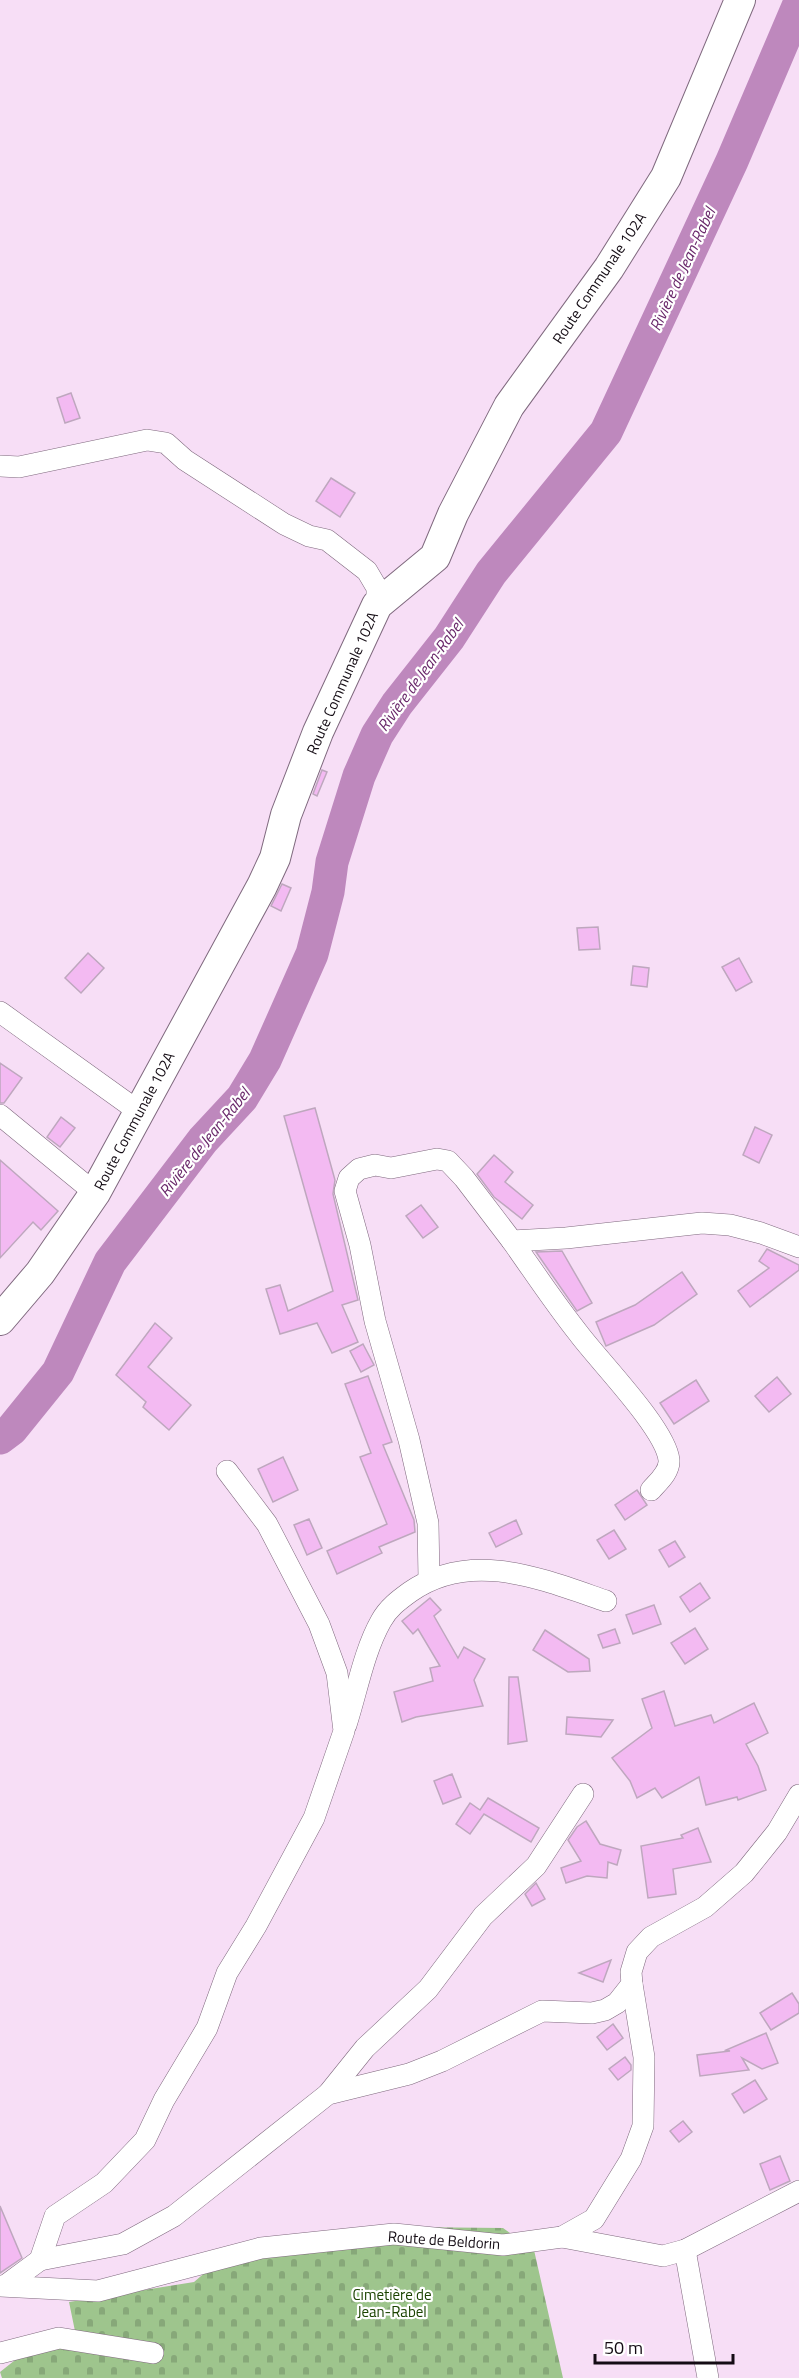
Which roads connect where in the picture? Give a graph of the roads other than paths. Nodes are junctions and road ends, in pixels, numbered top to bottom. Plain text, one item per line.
1 (740, 0) edge
2 (0, 466) edge
3 (377, 605) junction
4 (0, 1012) edge
5 (138, 1111) junction
6 (0, 1114) edge
7 (95, 1193) junction
8 (512, 1241) junction
9 (799, 1248) edge
10 (0, 1320) edge
11 (227, 1471) dead end
12 (651, 1490) dead end
13 (429, 1579) junction
14 (606, 1601) dead end
15 (344, 1731) junction
16 (583, 1794) dead end
17 (799, 1795) edge
18 (632, 1984) junction
19 (328, 2094) junction
20 (799, 2192) edge
21 (562, 2237) junction
22 (685, 2250) junction
23 (40, 2260) junction
24 (3, 2285) edge
25 (0, 2353) edge
26 (153, 2354) dead end
27 (708, 2378) edge

1 - 3 street, Route Communale 102A
2 - 3 street
3 - 5 street, Route Communale 102A
4 - 5 street
5 - 7 street, Route Communale 102A
6 - 7 street
7 - 10 street, Route Communale 102A
8 - 9 street
8 - 12 street
8 - 13 street
11 - 15 street
13 - 14 street
13 - 15 street
15 - 23 street
16 - 19 street
17 - 18 street, Route de Beldorin
18 - 19 street
18 - 21 street, Route de Beldorin
19 - 23 street
20 - 22 street
21 - 22 street
21 - 24 street, Route de Beldorin
22 - 27 street
23 - 24 street
25 - 26 street

